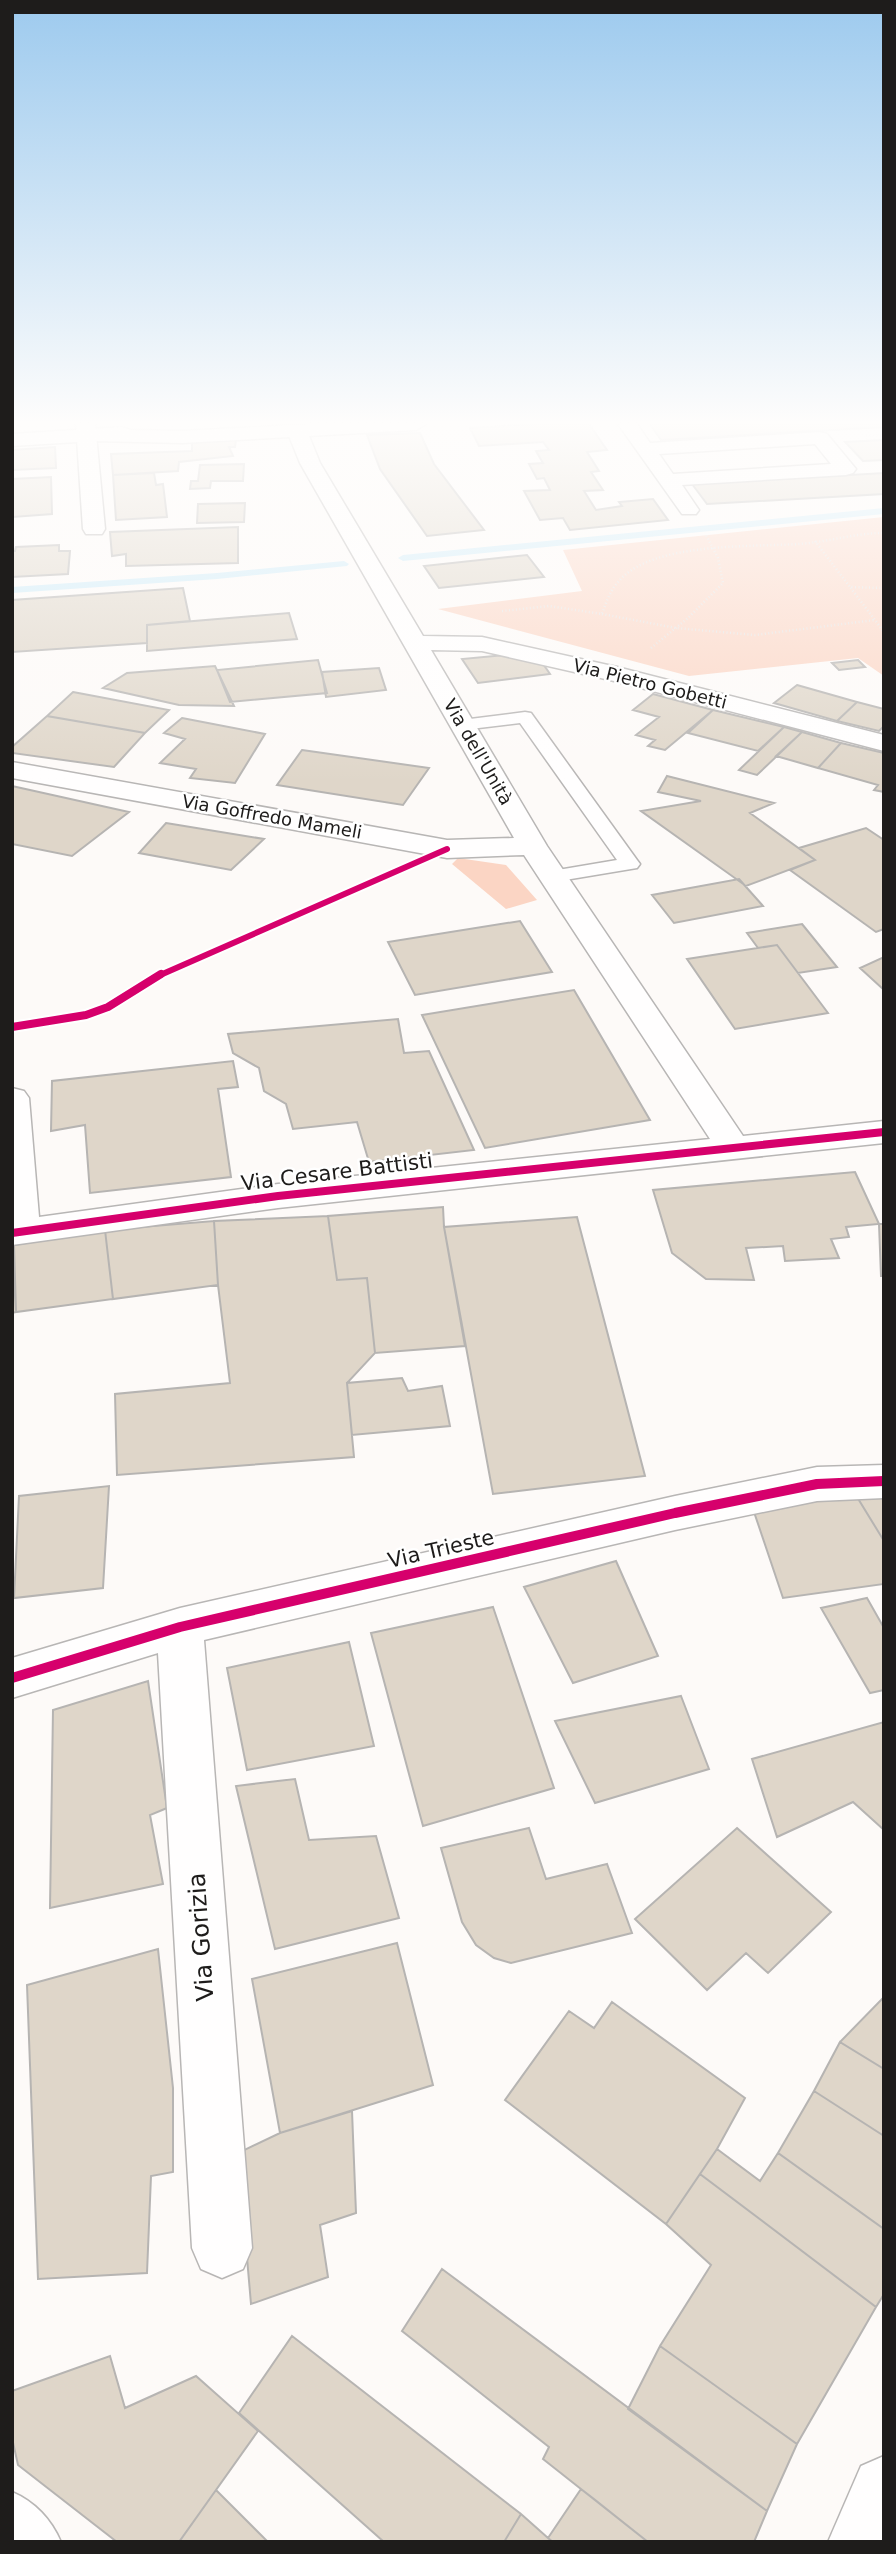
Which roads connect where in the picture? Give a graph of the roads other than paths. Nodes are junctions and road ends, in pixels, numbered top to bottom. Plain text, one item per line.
1 (356, 543) edge
2 (414, 643) junction
3 (462, 725) junction
4 (884, 743) edge
5 (12, 770) edge
6 (533, 846) junction
7 (553, 876) junction
8 (12, 1098) edge
9 (884, 1132) edge
10 (733, 1147) junction
11 (16, 1233) edge
12 (884, 1481) edge
13 (180, 1627) junction
14 (12, 1678) edge
15 (222, 2248) dead end
16 (884, 2489) edge
17 (12, 2515) edge
18 (38, 2542) edge
19 (862, 2542) edge

1 - 2 street, Via dell'Unità
2 - 3 street, Via dell'Unità
2 - 4 street, Via Pietro Gobetti
3 - 6 street, Via dell'Unità
3 - 7 lane
5 - 6 street, Via Goffredo Mameli
6 - 7 street, Via dell'Unità
7 - 10 street, Via dell'Unità
8 - 11 street
9 - 10 street, Via Cesare Battisti
10 - 11 street, Via Cesare Battisti
12 - 13 street, Via Trieste
13 - 14 street, Via Trieste
13 - 15 street, Via Gorizia
16 - 19 street
17 - 18 lane

